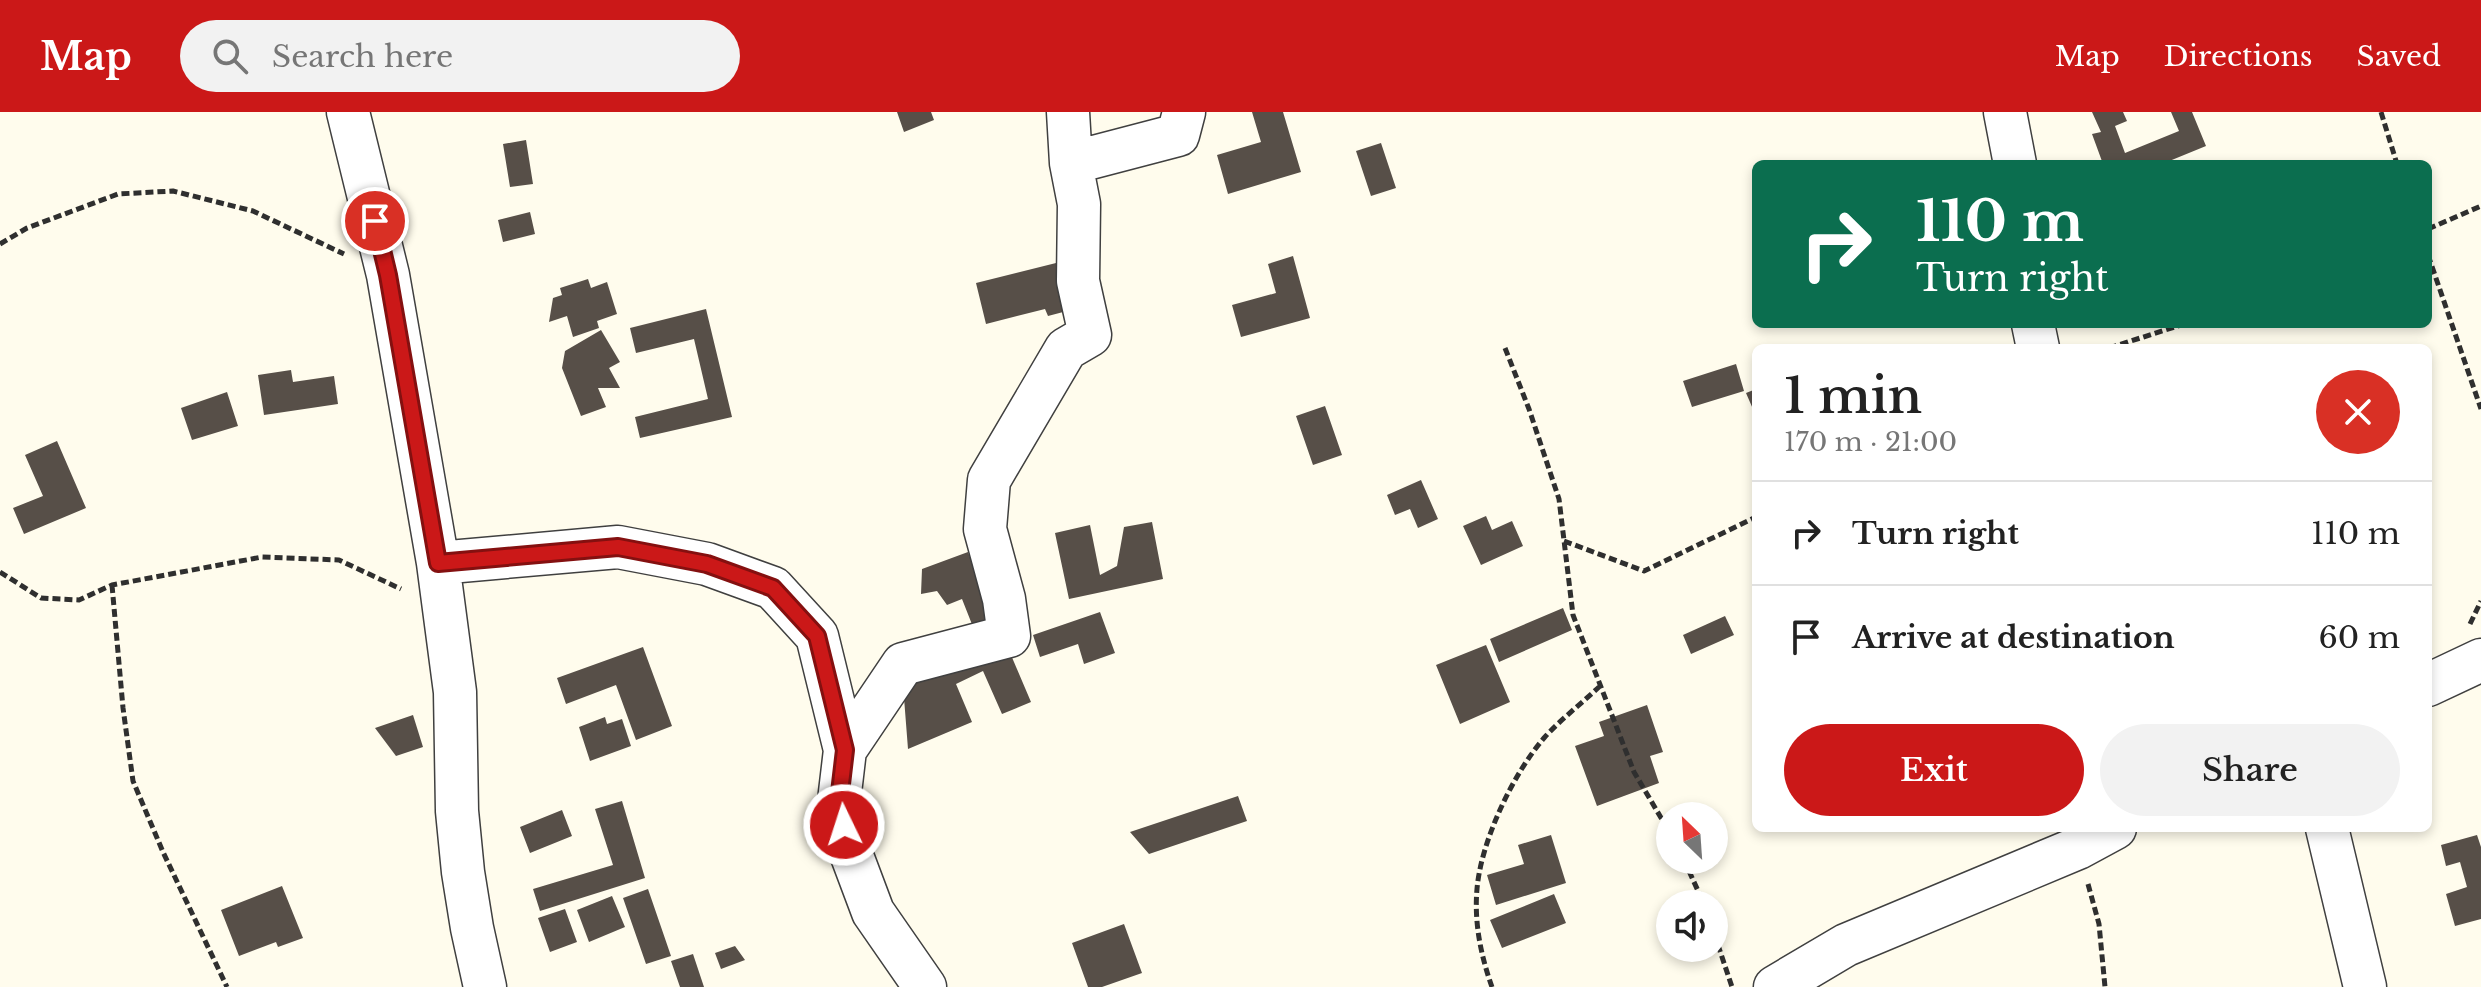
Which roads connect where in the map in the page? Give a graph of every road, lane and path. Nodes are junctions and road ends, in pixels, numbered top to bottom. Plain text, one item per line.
1 (348, 112) edge
2 (1068, 112) edge
3 (1184, 112) edge
4 (2005, 112) edge
5 (2381, 112) edge
6 (2014, 160) edge
7 (2396, 160) edge
8 (1071, 163) junction
9 (2481, 206) edge
10 (2432, 227) edge
11 (0, 244) edge
12 (2432, 267) edge
13 (388, 275) junction
14 (2172, 328) edge
15 (2122, 344) edge
16 (1505, 348) dead end
17 (2481, 409) edge
18 (1752, 519) edge
19 (1564, 541) junction
20 (438, 563) junction
21 (0, 572) edge
22 (112, 585) junction
23 (447, 635) junction
24 (2481, 660) edge
25 (2432, 683) edge
26 (1599, 687) junction
27 (845, 750) junction
28 (1656, 809) edge
29 (2108, 832) edge
30 (2328, 832) edge
31 (2078, 848) junction
32 (1724, 962) edge
33 (227, 987) edge
34 (485, 987) edge
35 (925, 987) edge
36 (1492, 987) edge
37 (1732, 987) edge
38 (1775, 987) edge
39 (2105, 987) edge
40 (2365, 987) edge

1 - 13 street
2 - 8 street
3 - 8 street
4 - 6 street
5 - 7 path
8 - 27 street
9 - 10 path
11 - 13 path
12 - 17 path
13 - 20 street
14 - 15 path
16 - 19 path
18 - 19 path
19 - 26 path
20 - 23 street
20 - 27 street
21 - 22 path
22 - 23 path
22 - 33 path
23 - 34 street
24 - 25 street
26 - 28 path
26 - 36 path
27 - 35 street
29 - 31 street
30 - 40 street
31 - 38 street
31 - 39 path
32 - 37 path

